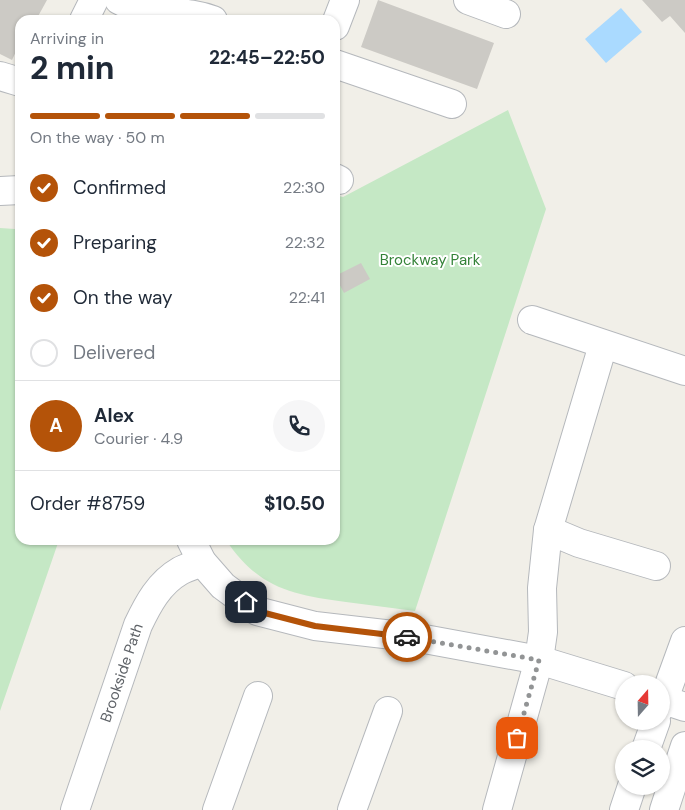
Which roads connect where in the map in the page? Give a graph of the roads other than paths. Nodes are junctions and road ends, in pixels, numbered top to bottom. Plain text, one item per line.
1 (94, 0) edge
2 (119, 0) edge
3 (345, 0) edge
4 (468, 0) edge
5 (506, 14) dead end
6 (86, 15) edge
7 (197, 15) edge
8 (339, 15) edge
9 (340, 66) edge
10 (0, 76) edge
11 (15, 80) edge
12 (452, 104) dead end
13 (15, 190) edge
14 (0, 191) edge
15 (532, 320) dead end
16 (603, 345) junction
17 (685, 371) edge
18 (548, 530) junction
19 (197, 551) edge
20 (656, 566) dead end
21 (685, 641) edge
22 (539, 660) junction
23 (615, 683) edge
24 (670, 693) edge
25 (258, 696) dead end
26 (388, 712) dead end
27 (685, 746) edge
28 (629, 795) edge
29 (75, 810) edge
30 (217, 810) edge
31 (352, 810) edge
32 (497, 810) edge
33 (624, 810) edge
34 (664, 810) edge

1 - 6 street
2 - 7 street
3 - 8 street
4 - 5 street
9 - 12 street
10 - 11 street
13 - 14 street
15 - 16 street
16 - 17 street
16 - 18 street
18 - 20 street
18 - 22 street
19 - 22 street
19 - 29 street, Brookside Path
21 - 24 street
22 - 23 street
22 - 32 street
25 - 30 street
26 - 31 street
27 - 34 street
28 - 33 street

